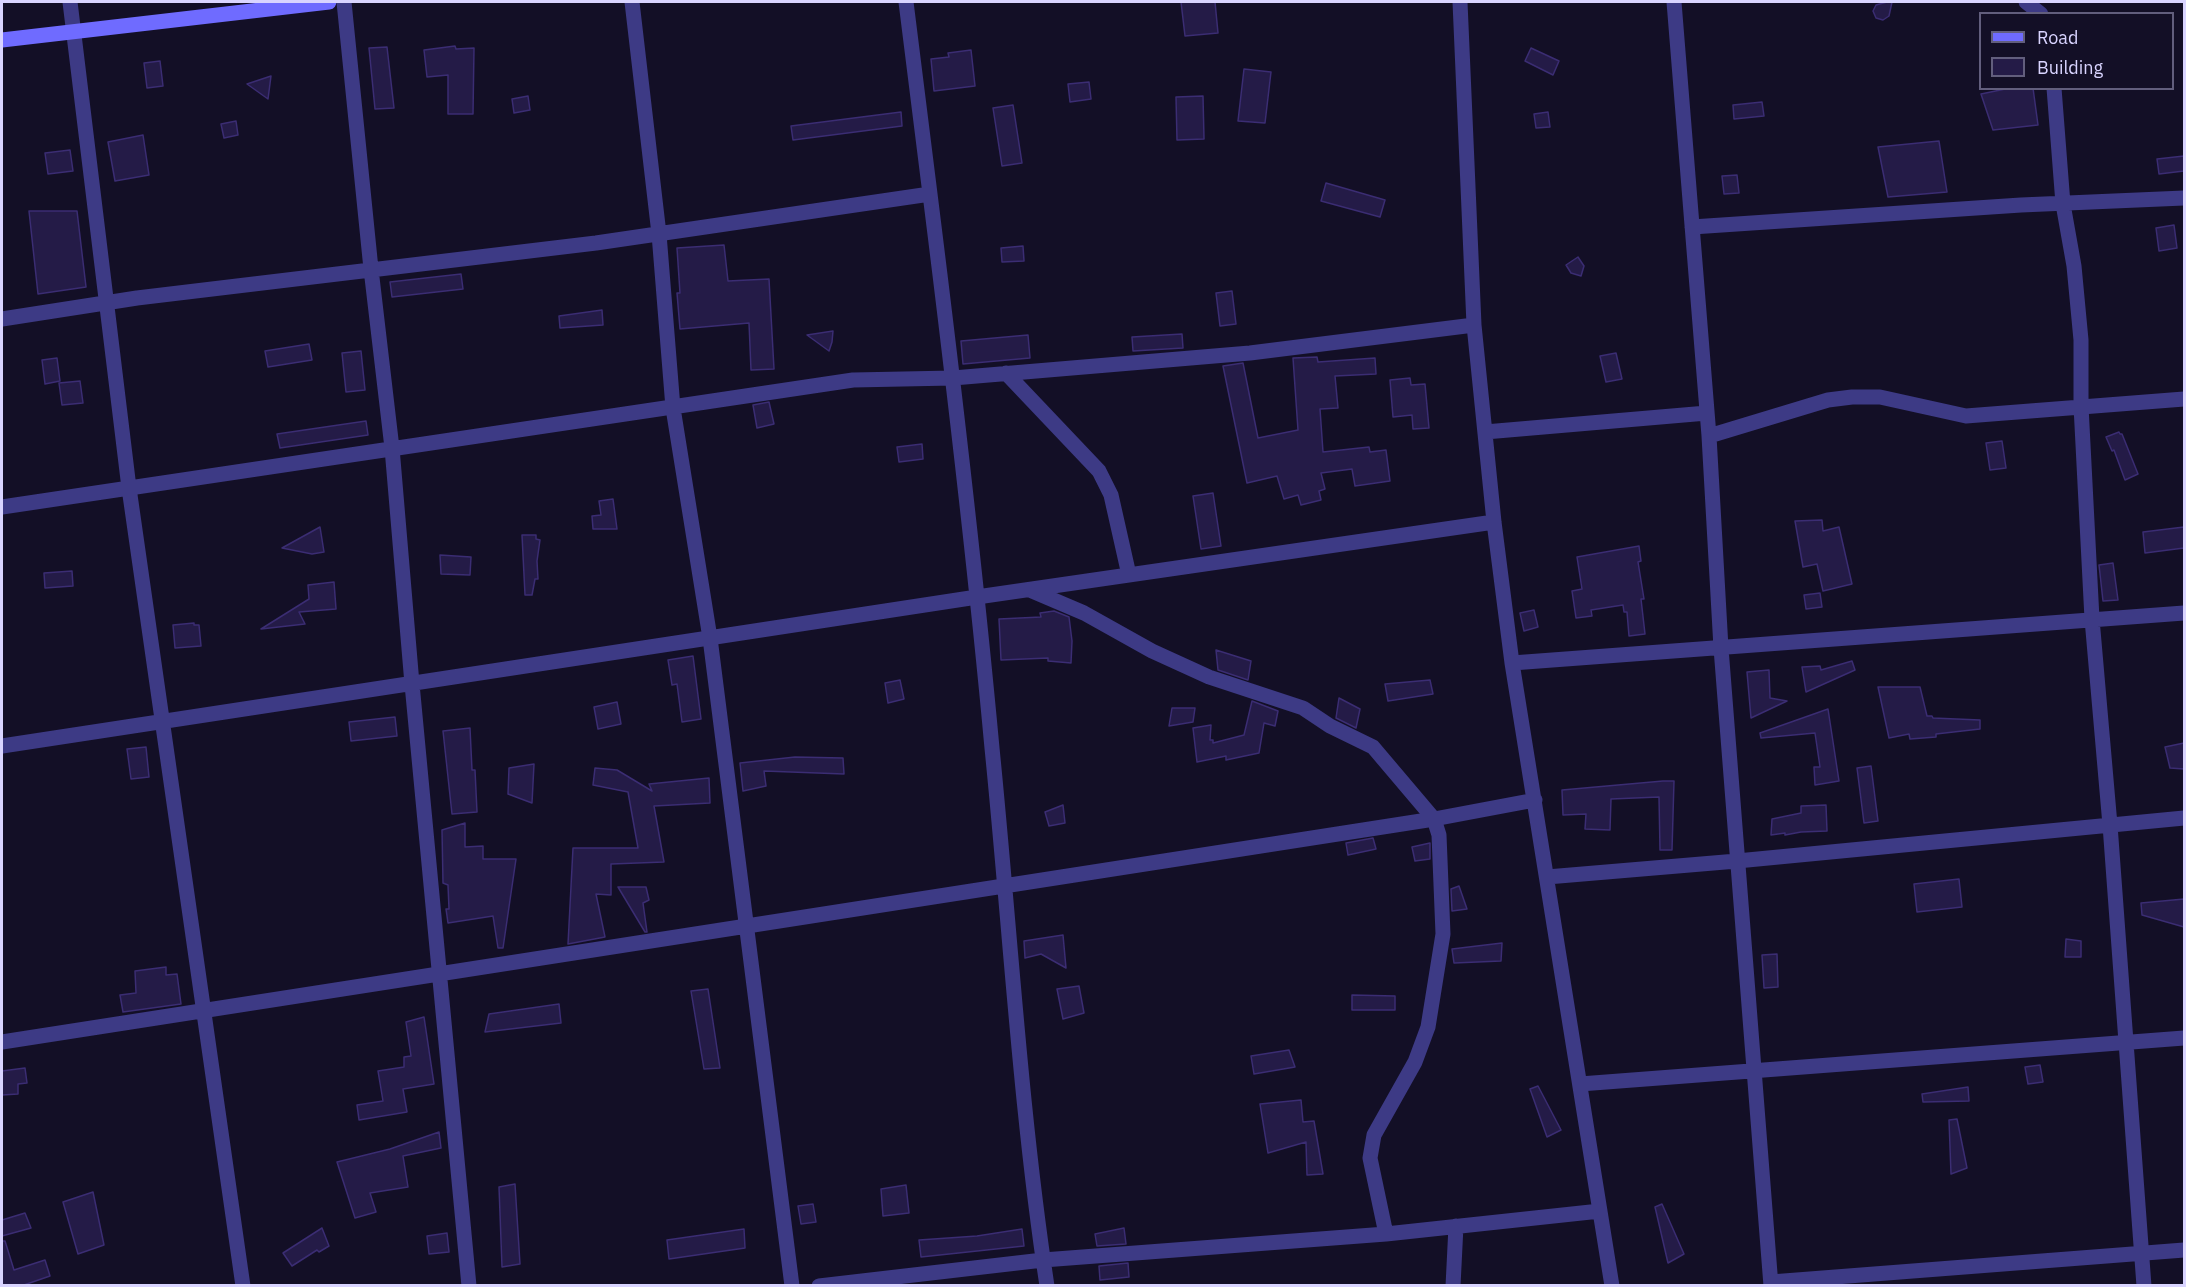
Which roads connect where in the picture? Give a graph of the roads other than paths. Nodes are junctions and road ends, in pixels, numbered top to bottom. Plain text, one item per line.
1 (70, 2) edge
2 (329, 2) edge
3 (344, 2) edge
4 (632, 2) edge
5 (906, 2) edge
6 (1460, 2) edge
7 (1674, 2) edge
8 (2026, 2) edge
9 (2038, 12) edge
10 (74, 32) junction
11 (2, 40) edge
12 (2054, 90) edge
13 (930, 194) junction
14 (2184, 198) edge
15 (2063, 204) junction
16 (1692, 226) junction
17 (659, 234) junction
18 (371, 269) junction
19 (106, 303) junction
20 (2, 319) edge
21 (1474, 325) junction
22 (1006, 373) junction
23 (953, 378) junction
24 (2184, 399) edge
25 (2081, 406) junction
26 (673, 408) junction
27 (1707, 413) junction
28 (1485, 432) junction
29 (1709, 436) junction
30 (392, 447) junction
31 (129, 488) junction
32 (2, 507) edge
33 (1494, 522) junction
34 (1129, 575) junction
35 (1030, 590) junction
36 (977, 597) junction
37 (2184, 613) edge
38 (2092, 619) junction
39 (710, 638) junction
40 (1722, 648) junction
41 (1512, 663) junction
42 (412, 684) junction
43 (162, 722) junction
44 (2, 746) edge
45 (1535, 800) junction
46 (2184, 818) edge
47 (1434, 819) junction
48 (2110, 825) junction
49 (1737, 861) junction
50 (1547, 877) junction
51 (1004, 886) junction
52 (747, 926) junction
53 (441, 974) junction
54 (204, 1011) junction
55 (2184, 1038) edge
56 (2, 1042) edge
57 (2126, 1043) junction
58 (1755, 1071) junction
59 (1580, 1084) junction
60 (1600, 1210) junction
61 (1456, 1226) junction
62 (1386, 1234) junction
63 (2184, 1250) edge
64 (2142, 1254) junction
65 (1043, 1260) junction
66 (1771, 1284) edge
67 (243, 1286) edge
68 (469, 1286) edge
69 (792, 1286) edge
70 (819, 1286) edge
71 (1047, 1286) edge
72 (1453, 1286) edge
73 (1612, 1286) edge
74 (2144, 1286) edge

1 - 10 street
2 - 10 main road
3 - 18 street
4 - 17 street
5 - 13 street
6 - 21 street
7 - 16 street
8 - 9 street
10 - 11 main road
10 - 19 street
12 - 15 street
13 - 17 street
13 - 23 street
14 - 15 street
15 - 16 street
15 - 25 street
16 - 27 street
17 - 18 street
17 - 26 street
18 - 19 street
18 - 30 street
19 - 20 street
19 - 31 street
21 - 22 street
21 - 28 street
22 - 23 street
22 - 34 street
23 - 26 street
23 - 36 street
24 - 25 street
25 - 29 street
25 - 38 street
26 - 30 street
26 - 39 street
27 - 28 street
27 - 29 street
28 - 33 street
29 - 40 street
30 - 31 street
30 - 42 street
31 - 32 street
31 - 43 street
33 - 34 street
33 - 41 street
34 - 35 street
35 - 36 street
35 - 47 street
36 - 39 street
36 - 51 street
37 - 38 street
38 - 40 street
38 - 48 street
39 - 42 street
39 - 52 street
40 - 41 street
40 - 49 street
41 - 45 street
42 - 43 street
42 - 53 street
43 - 44 street
43 - 54 street
45 - 47 street
45 - 50 street
46 - 48 street
47 - 51 street
47 - 62 street
48 - 49 street
48 - 57 street
49 - 50 street
49 - 58 street
50 - 59 street
51 - 52 street
51 - 65 street
52 - 53 street
52 - 69 street
53 - 54 street
53 - 68 street
54 - 56 street
54 - 67 street
55 - 57 street
57 - 58 street
57 - 64 street
58 - 59 street
58 - 66 street
59 - 60 street
60 - 61 street
60 - 73 street
61 - 62 street
61 - 72 street
62 - 65 street
63 - 64 street
64 - 66 street
64 - 74 street
65 - 70 street
65 - 71 street

